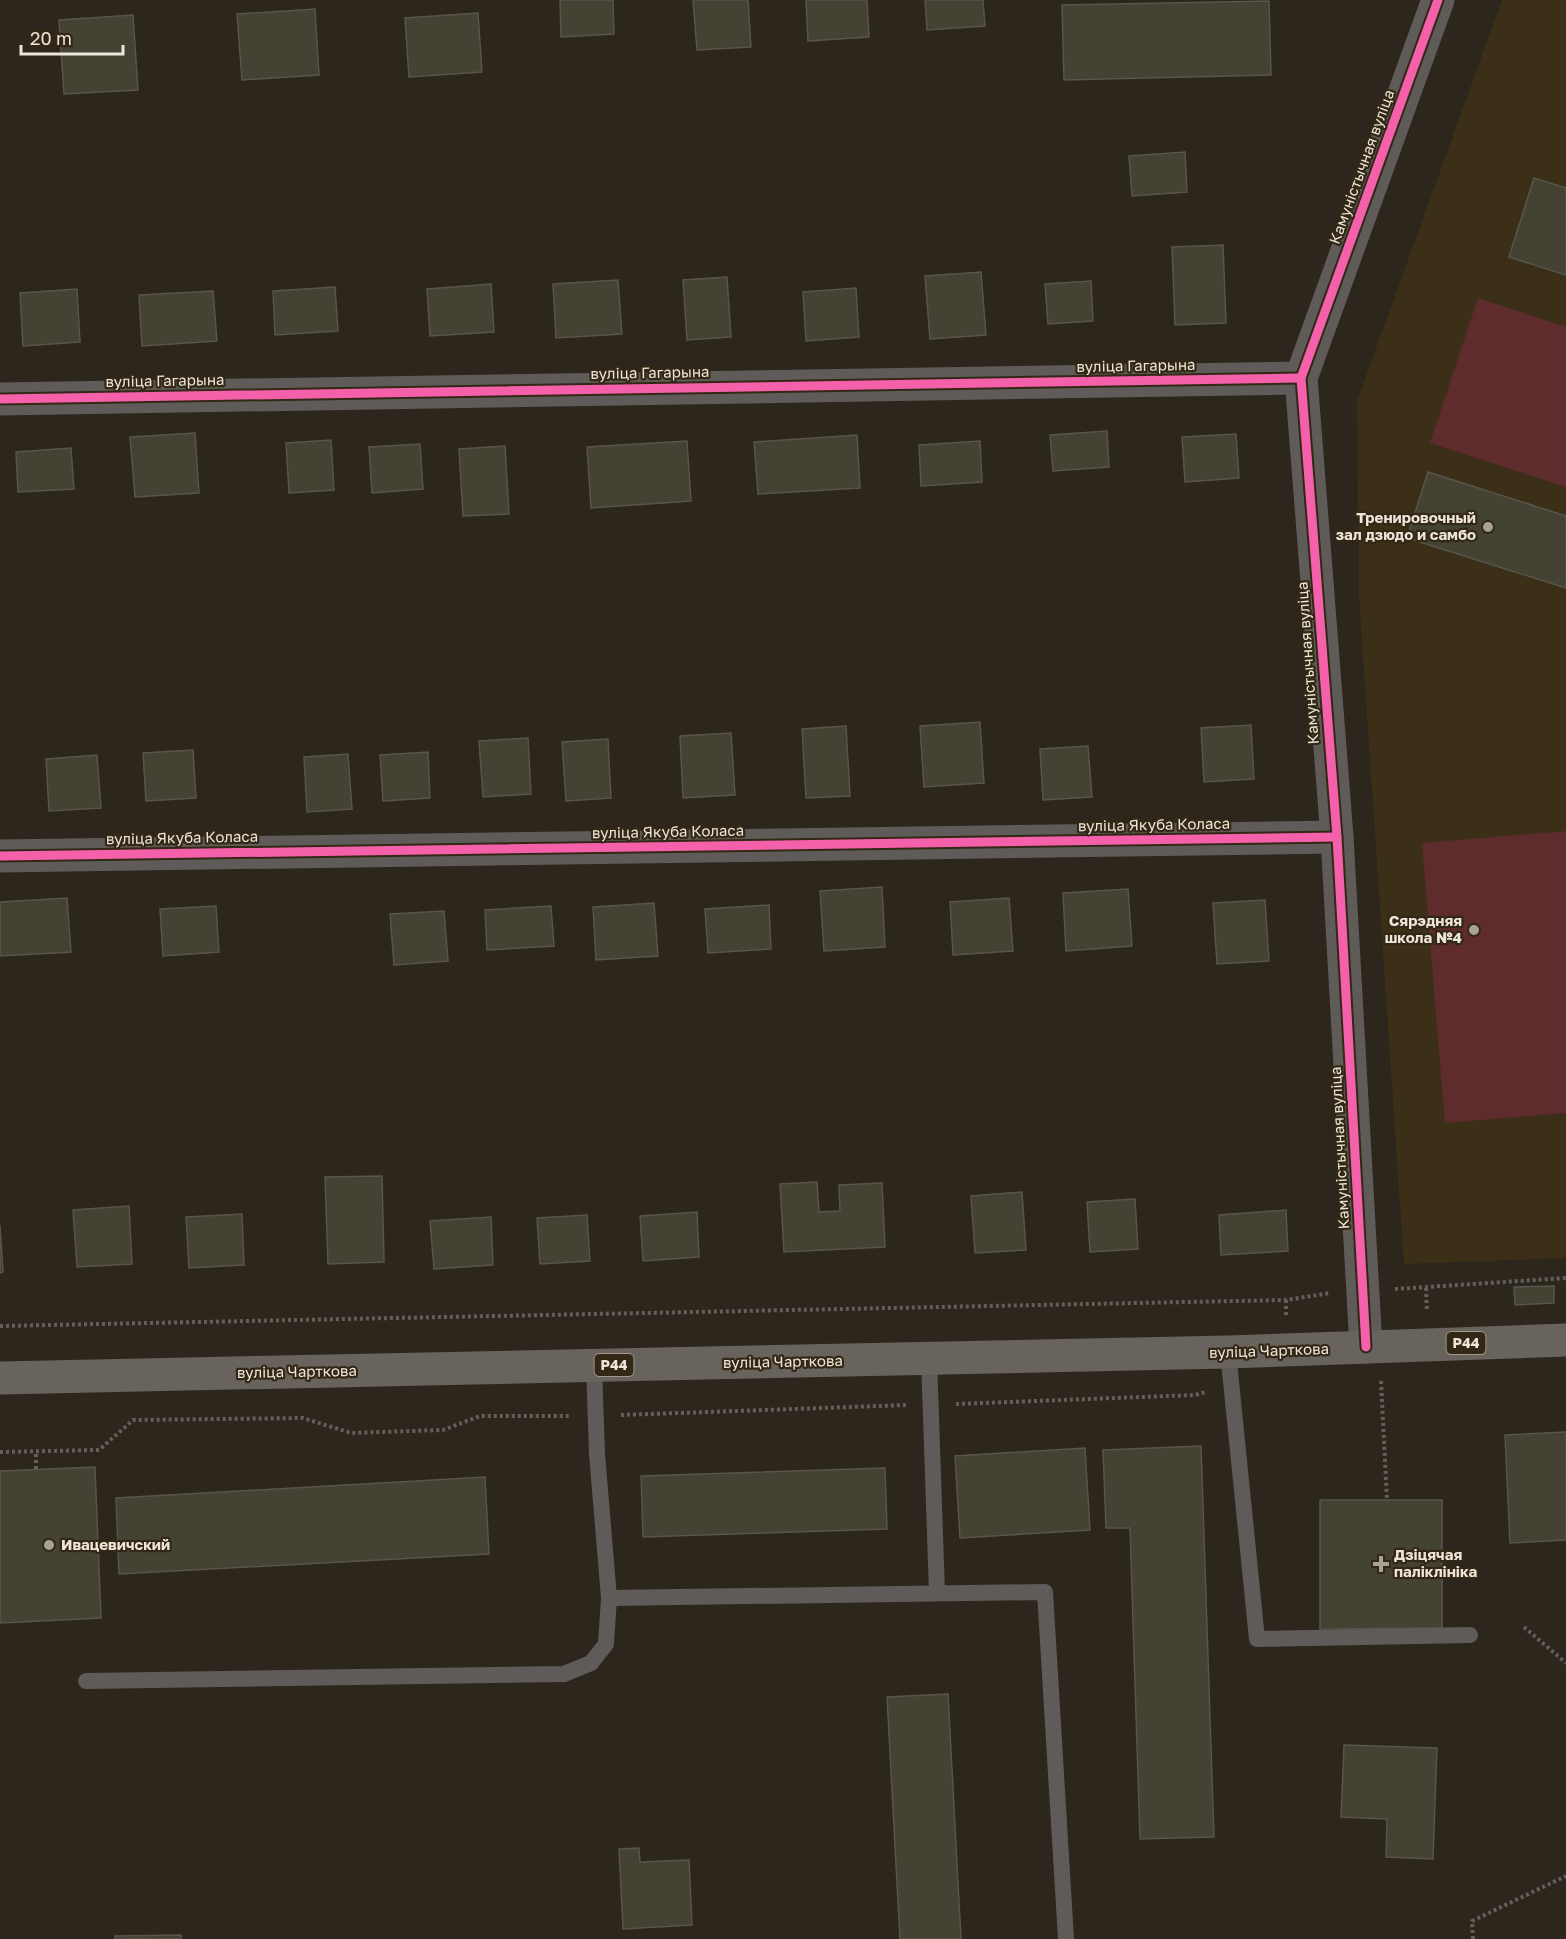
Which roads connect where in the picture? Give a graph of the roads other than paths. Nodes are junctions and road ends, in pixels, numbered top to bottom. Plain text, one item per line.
1 (1438, 0) edge
2 (1301, 378) junction
3 (0, 399) edge
4 (1337, 837) junction
5 (0, 856) edge
6 (1566, 1340) edge
7 (1366, 1347) junction
8 (1228, 1352) junction
9 (929, 1358) junction
10 (594, 1365) junction
11 (0, 1378) edge
12 (937, 1593) junction
13 (609, 1598) junction
14 (1470, 1635) dead end
15 (86, 1681) dead end
16 (1066, 1939) edge

1 - 2 street, Камуністычная вуліца
2 - 3 street, вуліца Гагарына
2 - 4 street, Камуністычная вуліца
4 - 5 street, вуліца Якуба Коласа
4 - 7 street, Камуністычная вуліца
6 - 7 main road, вуліца Чарткова / Р44
7 - 8 main road, вуліца Чарткова / Р44
8 - 9 main road, вуліца Чарткова / Р44
8 - 14 lane
9 - 10 main road, вуліца Чарткова / Р44
9 - 12 lane
10 - 11 main road, вуліца Чарткова / Р44
10 - 13 lane
12 - 13 lane
12 - 16 lane
13 - 15 lane

